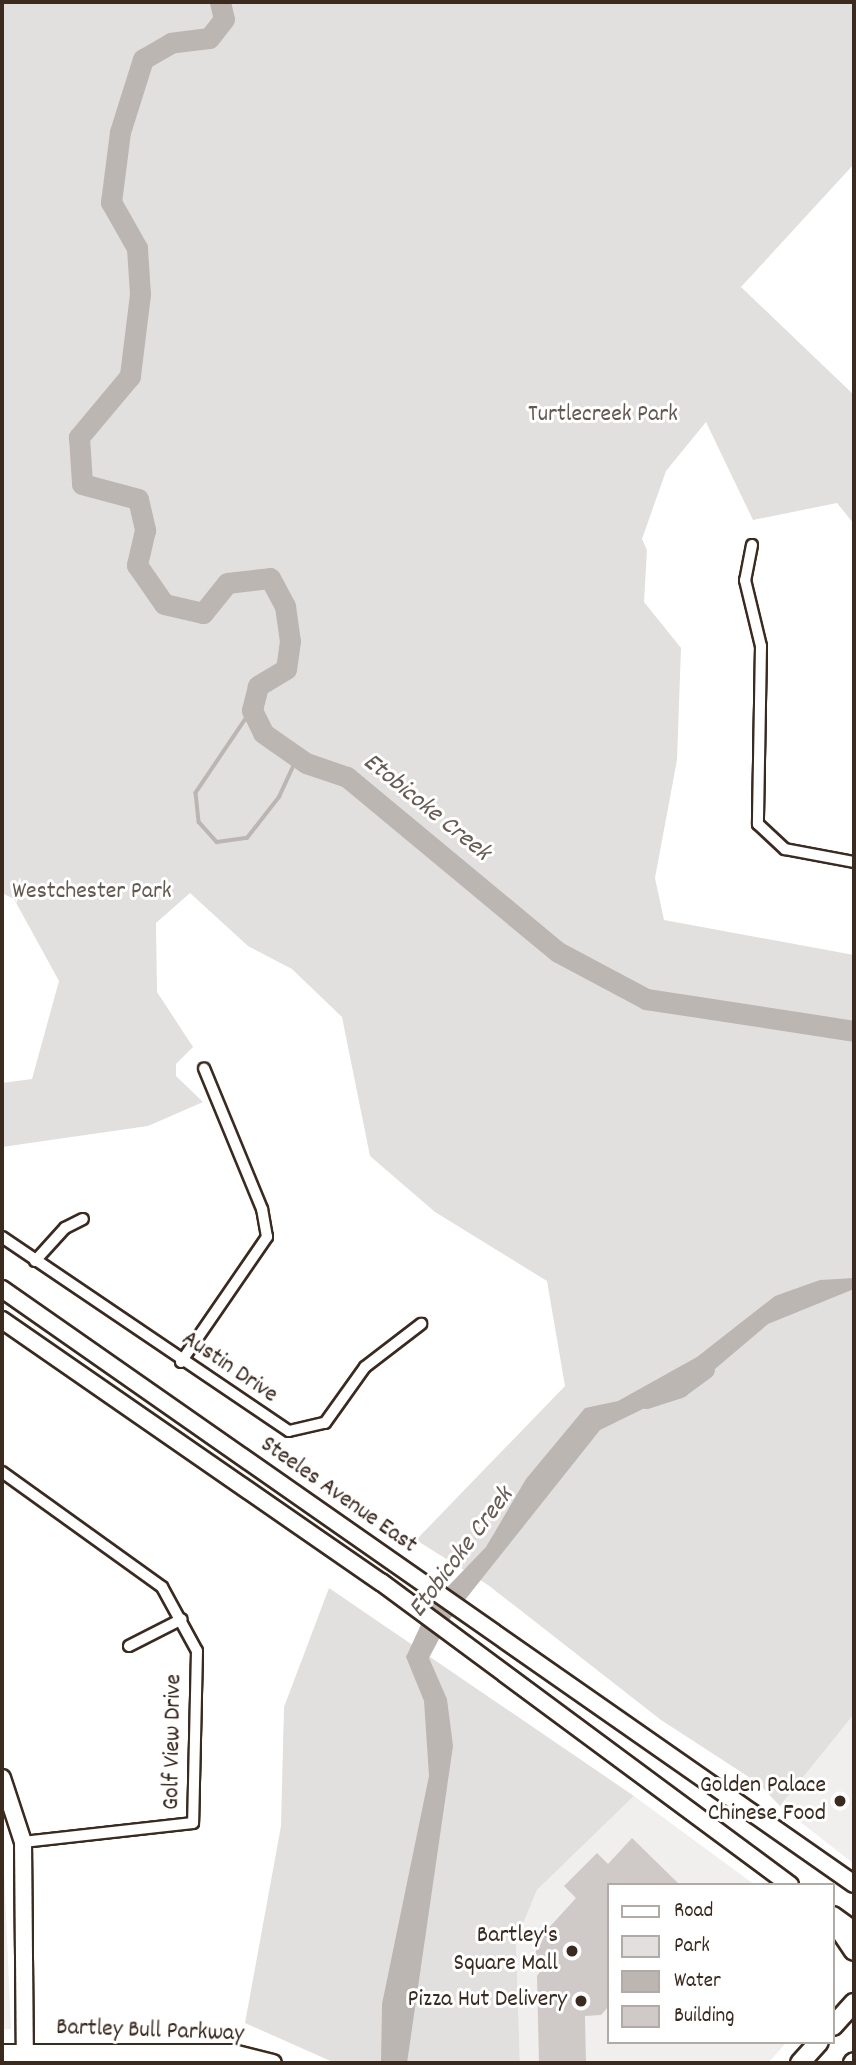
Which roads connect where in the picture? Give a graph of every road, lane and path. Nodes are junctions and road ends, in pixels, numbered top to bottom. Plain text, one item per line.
1 (752, 545) dead end
2 (854, 862) edge
3 (204, 1068) dead end
4 (83, 1219) dead end
5 (2, 1237) edge
6 (35, 1261) junction
7 (2, 1289) edge
8 (2, 1320) edge
9 (421, 1324) dead end
10 (181, 1362) junction
11 (2, 1472) edge
12 (182, 1619) junction
13 (129, 1646) dead end
14 (2, 1778) edge
15 (23, 1842) junction
16 (787, 1883) edge
17 (854, 1884) edge
18 (835, 1919) edge
19 (835, 1921) edge
20 (854, 1930) edge
21 (854, 1951) edge
22 (854, 2003) edge
23 (835, 2024) edge
24 (817, 2044) edge
25 (25, 2052) junction
26 (2, 2053) edge
27 (141, 2057) edge
28 (273, 2063) edge
29 (800, 2063) edge

1 - 2 street
3 - 10 street
4 - 6 street
5 - 6 street, Austin Drive
6 - 10 street, Austin Drive
7 - 17 main road, Steeles Avenue East
8 - 16 main road, Steeles Avenue East
9 - 10 street, Austin Drive
11 - 12 street, Golf View Drive
12 - 13 street
12 - 15 street, Golf View Drive
14 - 15 main road, Bartley Bull Parkway
15 - 25 main road, Bartley Bull Parkway
18 - 20 main road
19 - 21 main road
22 - 23 main road
24 - 29 main road
25 - 26 main road, Bartley Bull Parkway
25 - 27 main road, Bartley Bull Parkway
27 - 28 main road, Bartley Bull Parkway

